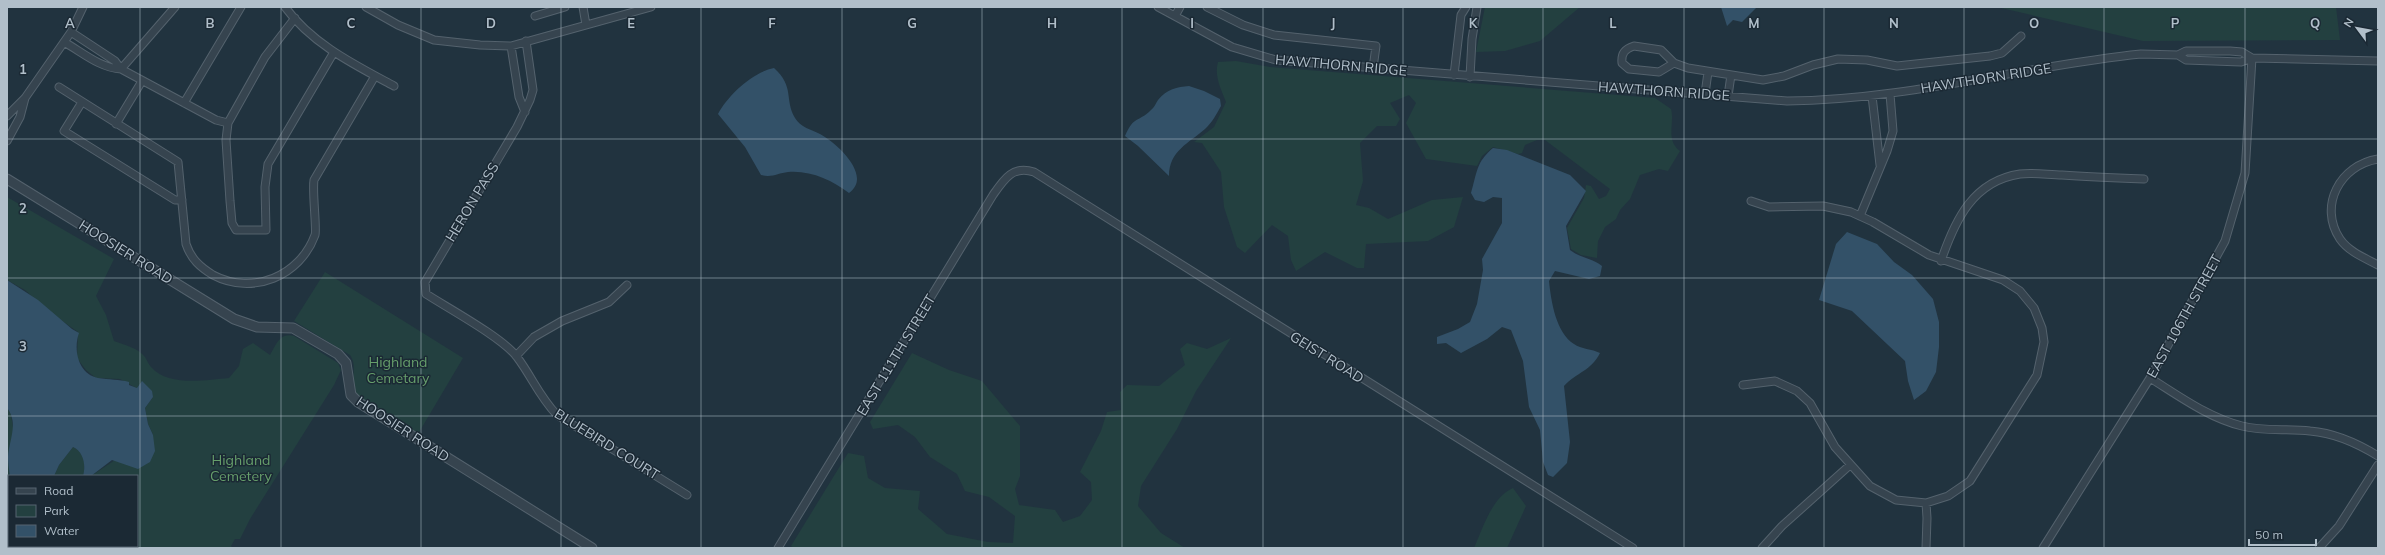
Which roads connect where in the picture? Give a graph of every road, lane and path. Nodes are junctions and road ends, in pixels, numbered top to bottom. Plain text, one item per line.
1 (84, 7) edge
2 (175, 7) edge
3 (241, 7) edge
4 (285, 7) edge
5 (366, 7) edge
6 (565, 7) edge
7 (582, 7) edge
8 (651, 7) edge
9 (1158, 7) edge
10 (1180, 7) edge
11 (1207, 7) edge
12 (1466, 7) edge
13 (1478, 7) edge
14 (535, 16) dead end
15 (1175, 16) junction
16 (295, 18) junction
17 (586, 25) junction
18 (71, 32) junction
19 (2020, 36) dead end
20 (526, 41) junction
21 (64, 42) junction
22 (511, 46) junction
23 (334, 52) junction
24 (2252, 58) junction
25 (2378, 61) edge
26 (1674, 63) junction
27 (1373, 68) junction
28 (121, 69) junction
29 (1708, 72) junction
30 (1731, 74) junction
31 (1454, 75) junction
32 (375, 76) junction
33 (1470, 76) junction
34 (142, 81) junction
35 (394, 86) dead end
36 (59, 87) dead end
37 (1705, 94) junction
38 (1890, 94) junction
39 (1728, 96) junction
40 (1872, 96) junction
41 (25, 98) junction
42 (82, 102) junction
43 (184, 103) junction
44 (524, 112) junction
45 (7, 116) edge
46 (228, 123) junction
47 (116, 124) junction
48 (7, 141) edge
49 (2378, 159) edge
50 (1880, 167) junction
51 (1021, 169) joint
52 (7, 178) edge
53 (2144, 179) dead end
54 (182, 200) junction
55 (1751, 201) dead end
56 (1860, 216) junction
57 (1941, 261) junction
58 (2378, 265) edge
59 (627, 285) dead end
60 (426, 294) joint
61 (516, 356) junction
62 (2150, 378) junction
63 (1743, 385) dead end
64 (2378, 456) edge
65 (1850, 465) junction
66 (2378, 465) edge
67 (687, 495) dead end
68 (1926, 503) junction
69 (592, 548) edge
70 (778, 548) edge
71 (1633, 548) edge
72 (1762, 548) edge
73 (1926, 548) edge
74 (2043, 548) edge
75 (2319, 548) edge

1 - 18 street
2 - 28 street
3 - 43 street
4 - 16 street
5 - 22 street
6 - 14 street
7 - 17 street
8 - 17 street
9 - 15 street, HAWTHORN RIDGE
10 - 15 street
11 - 27 street
12 - 31 street
13 - 33 street
15 - 27 street, HAWTHORN RIDGE
16 - 23 street
16 - 46 street
17 - 20 street
18 - 21 street
18 - 28 street
19 - 30 street
20 - 22 street
20 - 44 street, HERON PASS
21 - 28 street
21 - 41 street
22 - 44 street
23 - 32 street
23 - 46 street
24 - 25 street, HAWTHORN RIDGE
24 - 38 street, HAWTHORN RIDGE
24 - 62 street, EAST 106TH STREET
26 - 26 street
26 - 29 street
27 - 31 street, HAWTHORN RIDGE
28 - 34 street
29 - 30 street
29 - 37 street
30 - 39 street
31 - 33 street, HAWTHORN RIDGE
32 - 35 street
32 - 54 street
33 - 37 street, HAWTHORN RIDGE
34 - 43 street
34 - 47 street
36 - 42 street
37 - 39 street, HAWTHORN RIDGE
38 - 40 street, HAWTHORN RIDGE
38 - 50 street
39 - 40 street, HAWTHORN RIDGE
40 - 50 street
41 - 45 street
41 - 48 street
42 - 47 street
42 - 54 street
43 - 46 street
44 - 60 street, HERON PASS
47 - 54 street
49 - 58 street
50 - 56 street
51 - 70 street, EAST 111TH STREET
51 - 71 street, GEIST ROAD
52 - 69 street, HOOSIER ROAD
53 - 57 street
55 - 56 street
56 - 57 street
57 - 68 street
59 - 61 street
60 - 61 street, BLUEBIRD COURT
61 - 67 street, BLUEBIRD COURT
62 - 64 street
62 - 74 street, EAST 106TH STREET
63 - 65 street
65 - 68 street
65 - 72 street
66 - 75 street
68 - 73 street

